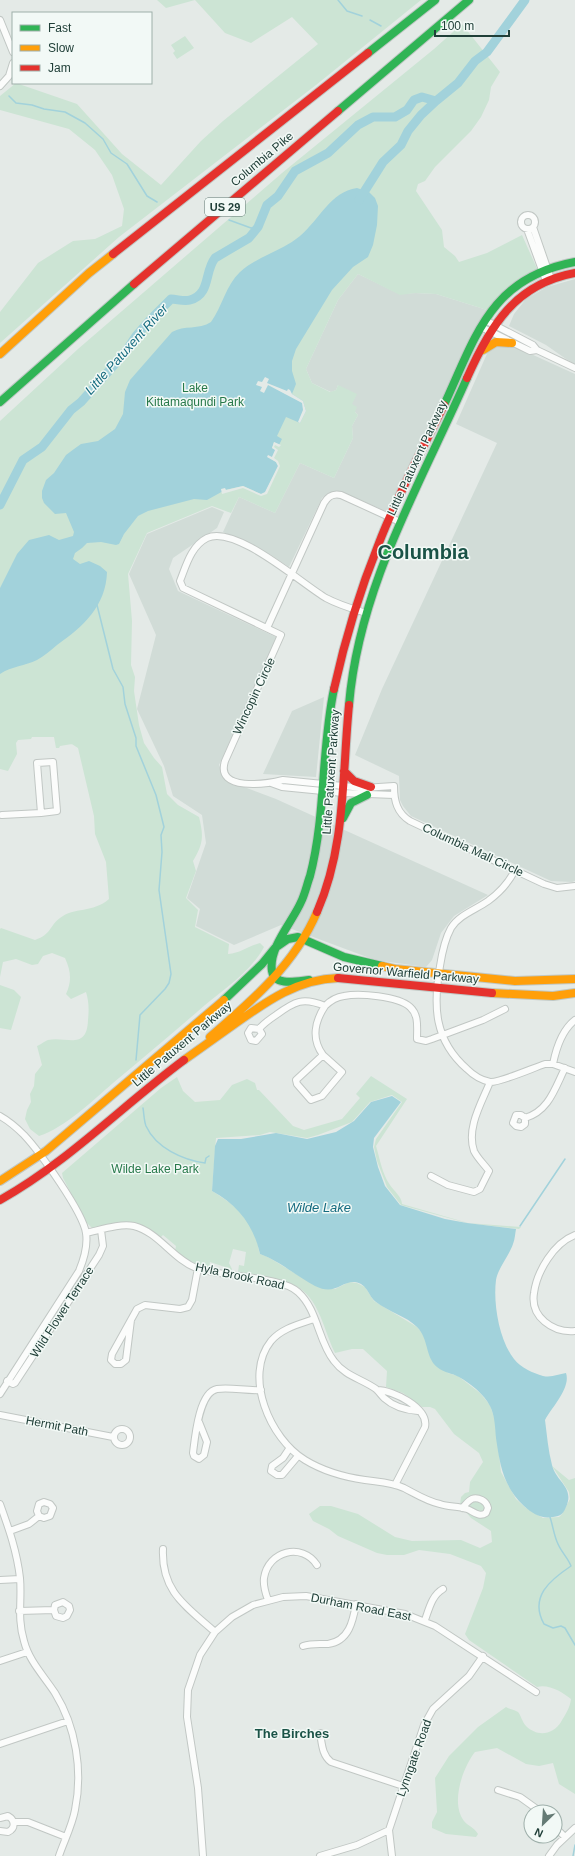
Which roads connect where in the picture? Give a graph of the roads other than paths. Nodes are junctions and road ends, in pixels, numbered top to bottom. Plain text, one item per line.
1 (435, 0) edge
2 (469, 0) edge
3 (0, 20) edge
4 (12, 50) edge
5 (12, 66) edge
6 (0, 86) edge
7 (530, 228) dead end
8 (575, 262) edge
9 (544, 270) junction
10 (575, 273) edge
11 (548, 280) junction
12 (483, 324) junction
13 (493, 329) junction
14 (512, 343) junction
15 (537, 350) junction
16 (480, 352) junction
17 (0, 354) edge
18 (575, 368) edge
19 (0, 402) edge
20 (391, 518) junction
21 (400, 522) junction
22 (292, 574) junction
23 (355, 609) junction
24 (366, 614) junction
25 (267, 628) junction
26 (344, 771) junction
27 (322, 786) junction
28 (343, 790) junction
29 (369, 791) junction
30 (394, 795) junction
31 (41, 812) junction
32 (1, 817) edge
33 (340, 824) junction
34 (515, 870) junction
35 (575, 886) edge
36 (304, 939) junction
37 (275, 948) junction
38 (439, 973) junction
39 (276, 978) junction
40 (575, 978) edge
41 (316, 979) junction
42 (437, 988) junction
43 (575, 993) edge
44 (325, 1006) junction
45 (505, 1009) dead end
46 (575, 1020) edge
47 (259, 1029) dead end
48 (442, 1035) junction
49 (323, 1055) junction
50 (186, 1057) junction
51 (553, 1064) junction
52 (565, 1068) junction
53 (575, 1072) edge
54 (490, 1082) junction
55 (0, 1116) edge
56 (525, 1118) dead end
57 (40, 1155) junction
58 (50, 1170) junction
59 (431, 1176) dead end
60 (0, 1181) edge
61 (0, 1200) edge
62 (101, 1230) junction
63 (86, 1233) junction
64 (575, 1235) edge
65 (198, 1268) junction
66 (314, 1319) junction
67 (131, 1320) junction
68 (575, 1331) edge
69 (7, 1382) junction
70 (261, 1390) junction
71 (376, 1390) junction
72 (0, 1394) edge
73 (418, 1411) junction
74 (0, 1415) edge
75 (199, 1422) junction
76 (114, 1437) dead end
77 (290, 1449) junction
78 (298, 1456) junction
79 (395, 1485) junction
80 (0, 1504) edge
81 (462, 1508) dead end
82 (39, 1516) dead end
83 (10, 1532) junction
84 (162, 1549) dead end
85 (317, 1565) dead end
86 (20, 1579) junction
87 (0, 1580) edge
88 (443, 1588) dead end
89 (268, 1600) junction
90 (356, 1604) junction
91 (54, 1610) dead end
92 (19, 1611) junction
93 (425, 1620) junction
94 (216, 1632) junction
95 (303, 1646) dead end
96 (27, 1652) junction
97 (483, 1656) junction
98 (0, 1661) edge
99 (536, 1692) dead end
100 (68, 1721) junction
101 (320, 1733) dead end
102 (0, 1744) edge
103 (403, 1786) junction
104 (498, 1790) dead end
105 (530, 1804) edge
106 (0, 1818) edge
107 (14, 1822) junction
108 (575, 1828) edge
109 (389, 1830) junction
110 (0, 1831) edge
111 (66, 1837) junction
112 (565, 1837) joint
113 (59, 1856) edge
114 (203, 1856) edge
115 (320, 1856) edge
116 (392, 1856) edge
117 (549, 1856) edge

1 - 17 main road, Columbia Pike / US 29
2 - 19 main road, Columbia Pike / US 29
3 - 4 street
5 - 6 street
7 - 9 street
8 - 9 main road, Little Patuxent Parkway
9 - 11 street
9 - 12 main road, Little Patuxent Parkway
10 - 11 main road, Little Patuxent Parkway
11 - 13 main road, Little Patuxent Parkway
12 - 13 street
12 - 20 main road, Little Patuxent Parkway
13 - 14 street
13 - 15 street
13 - 16 main road, Little Patuxent Parkway
14 - 15 street
14 - 16 main road
15 - 18 street
16 - 21 main road, Little Patuxent Parkway
20 - 21 street
20 - 22 street
20 - 23 main road, Little Patuxent Parkway
21 - 24 main road, Little Patuxent Parkway
22 - 23 street, Wincopin Circle
22 - 25 street
22 - 25 street, Wincopin Circle
23 - 24 street, Wincopin Circle
23 - 27 main road, Little Patuxent Parkway
24 - 26 main road, Little Patuxent Parkway
25 - 27 street, Wincopin Circle
26 - 28 main road, Little Patuxent Parkway
26 - 29 main road
27 - 28 street
27 - 37 main road, Little Patuxent Parkway
28 - 29 street
28 - 33 main road, Little Patuxent Parkway
29 - 30 street
29 - 30 street, Columbia Mall Circle
29 - 33 main road
30 - 34 street, Columbia Mall Circle
31 - 31 street
31 - 32 street
33 - 36 main road, Little Patuxent Parkway
34 - 35 street, Columbia Mall Circle
34 - 38 street
36 - 37 main road
36 - 38 main road, Governor Warfield Parkway
36 - 39 main road, Little Patuxent Parkway
37 - 39 main road
37 - 57 main road, Little Patuxent Parkway
38 - 40 main road, Governor Warfield Parkway
38 - 42 street
39 - 41 main road
39 - 50 main road, Little Patuxent Parkway
41 - 42 main road, Governor Warfield Parkway
41 - 50 main road, Governor Warfield Parkway
42 - 43 main road, Governor Warfield Parkway
42 - 48 street
44 - 47 street
44 - 48 street
44 - 49 street
45 - 48 street
46 - 51 street
48 - 54 street
49 - 49 street
50 - 58 main road, Little Patuxent Parkway
51 - 52 street
51 - 54 street
52 - 53 street
52 - 56 street
54 - 59 street
55 - 57 street
57 - 58 street
57 - 60 main road, Little Patuxent Parkway
58 - 61 main road, Little Patuxent Parkway
58 - 63 street
62 - 63 street, Hyla Brook Road
62 - 65 street, Hyla Brook Road
62 - 69 street, Wild Flower Terrace
63 - 69 street
64 - 68 street
65 - 66 street, Hyla Brook Road
65 - 67 street
66 - 70 street
66 - 71 street, Hyla Brook Road
67 - 67 street
69 - 72 street
70 - 75 street
70 - 77 street
71 - 73 street, Hyla Brook Road
71 - 73 street, Hyla Brook Road
73 - 79 street, Hyla Brook Road
74 - 76 street, Hermit Path
75 - 75 street
77 - 78 street
77 - 78 street
78 - 79 street
79 - 81 street
80 - 83 street
82 - 83 street
83 - 86 street
84 - 94 street
85 - 89 street
86 - 87 street
86 - 92 street
88 - 93 street
89 - 90 street, Durham Road East
89 - 94 street, Durham Road East
90 - 93 street, Durham Road East
90 - 95 street
91 - 92 street
92 - 96 street
93 - 97 street, Durham Road East
94 - 114 street, Durham Road East
96 - 98 street
96 - 100 street
97 - 99 street, Durham Road East
97 - 103 street, Lynngate Road
100 - 102 street
100 - 111 street
101 - 103 street
103 - 109 street, Lynngate Road
104 - 105 street
106 - 107 street
107 - 110 street
107 - 111 street
108 - 112 street
109 - 115 street
109 - 116 street, Lynngate Road
111 - 113 street
112 - 117 street

